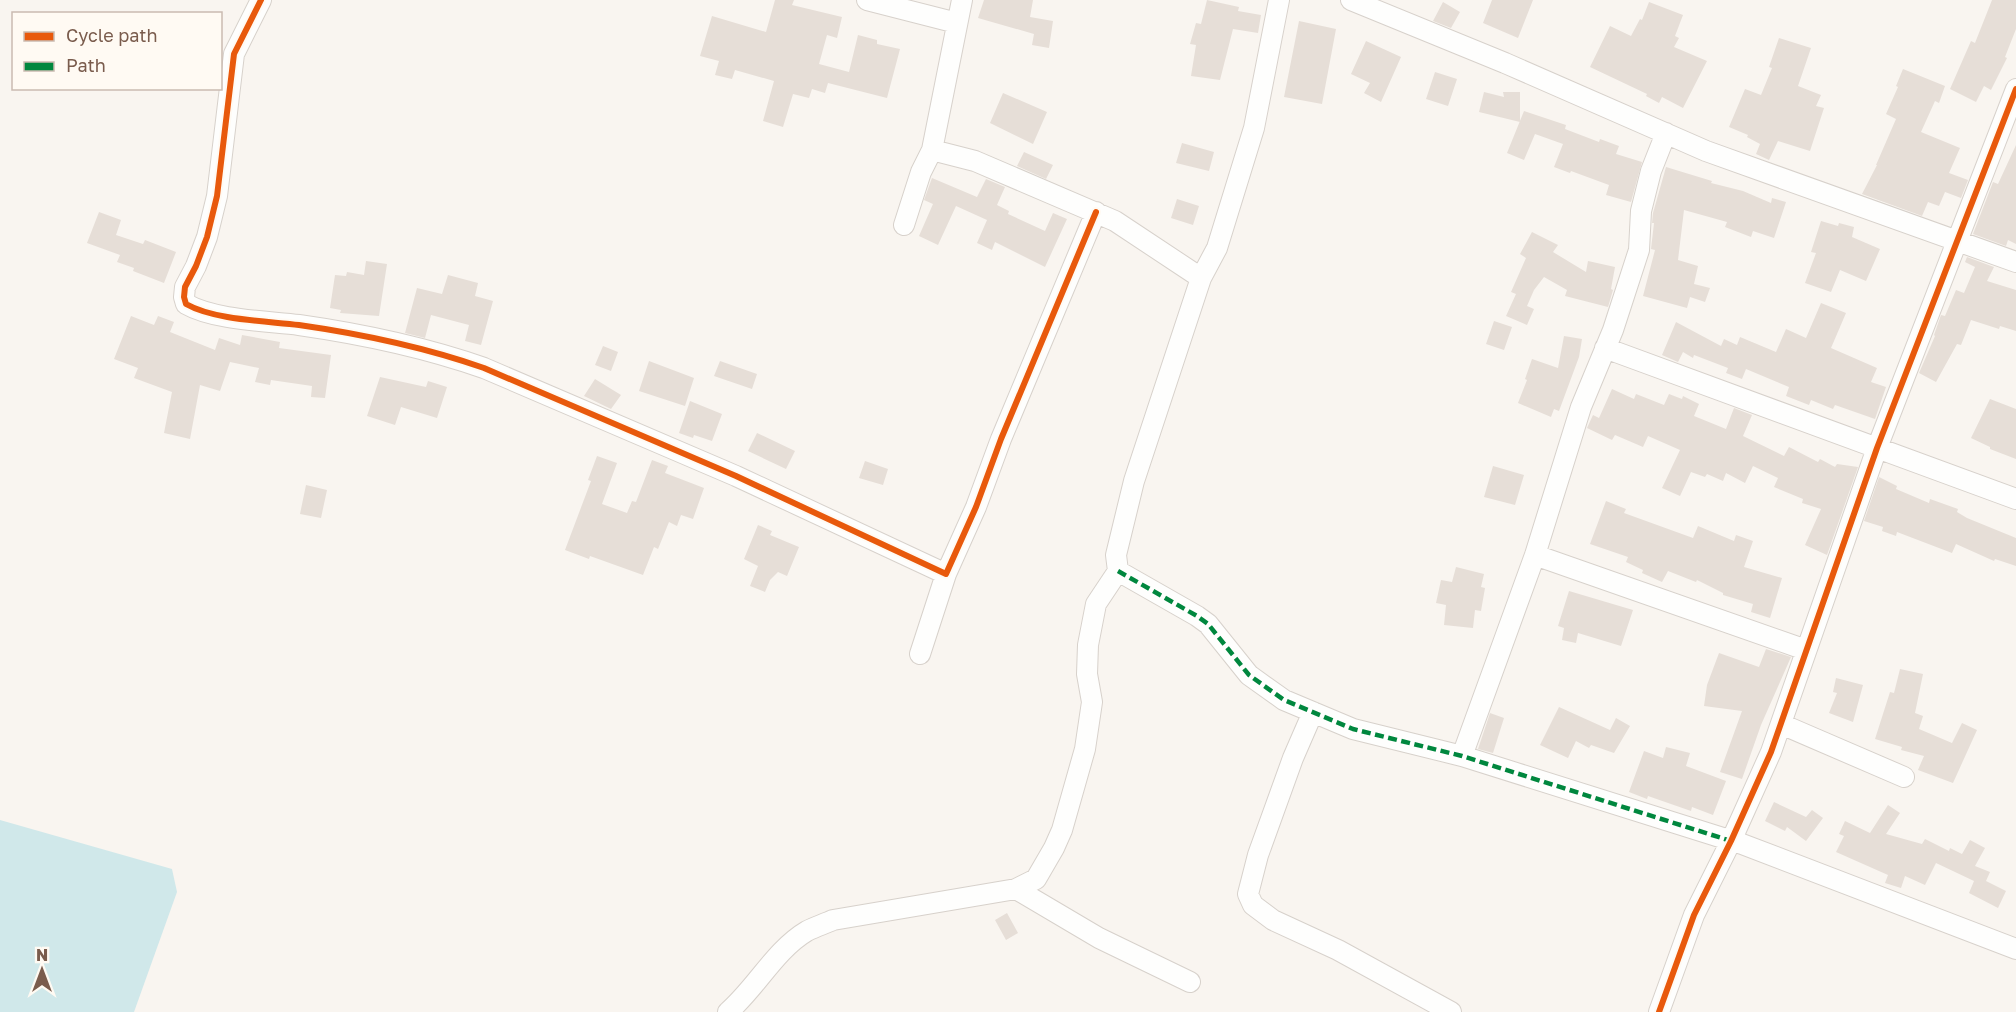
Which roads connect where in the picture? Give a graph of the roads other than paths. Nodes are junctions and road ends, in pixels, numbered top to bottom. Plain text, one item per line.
1 (261, 0) edge
2 (867, 0) edge
3 (962, 0) edge
4 (1279, 0) edge
5 (1351, 0) edge
6 (957, 23) junction
7 (2016, 89) edge
8 (1666, 133) junction
9 (932, 150) junction
10 (1096, 212) junction
11 (904, 225) dead end
12 (1957, 240) junction
13 (2016, 262) edge
14 (1201, 278) junction
15 (1605, 348) junction
16 (1877, 449) junction
17 (2016, 499) edge
18 (1535, 555) junction
19 (1118, 571) junction
20 (946, 574) junction
21 (1806, 650) junction
22 (920, 654) dead end
23 (1313, 712) junction
24 (1781, 724) junction
25 (1462, 756) junction
26 (1904, 777) dead end
27 (1731, 841) junction
28 (1016, 889) junction
29 (2016, 949) edge
30 (1190, 982) dead end
31 (729, 1012) edge
32 (1451, 1012) edge
33 (1659, 1012) edge

1 - 20 street
2 - 6 street
3 - 6 street
4 - 14 street
5 - 8 street
6 - 9 street
7 - 12 street
8 - 12 street
8 - 15 street
9 - 10 street
9 - 11 street
10 - 14 street
10 - 20 street
12 - 13 street
12 - 16 street
14 - 19 street
15 - 16 street
15 - 18 street
16 - 17 street
16 - 21 street
18 - 21 street
18 - 25 street
19 - 23 street
19 - 28 street
20 - 22 street
21 - 24 street
23 - 25 street
23 - 32 street
24 - 26 street
24 - 27 street
25 - 27 street
27 - 29 street
27 - 33 street
28 - 30 street
28 - 31 street

